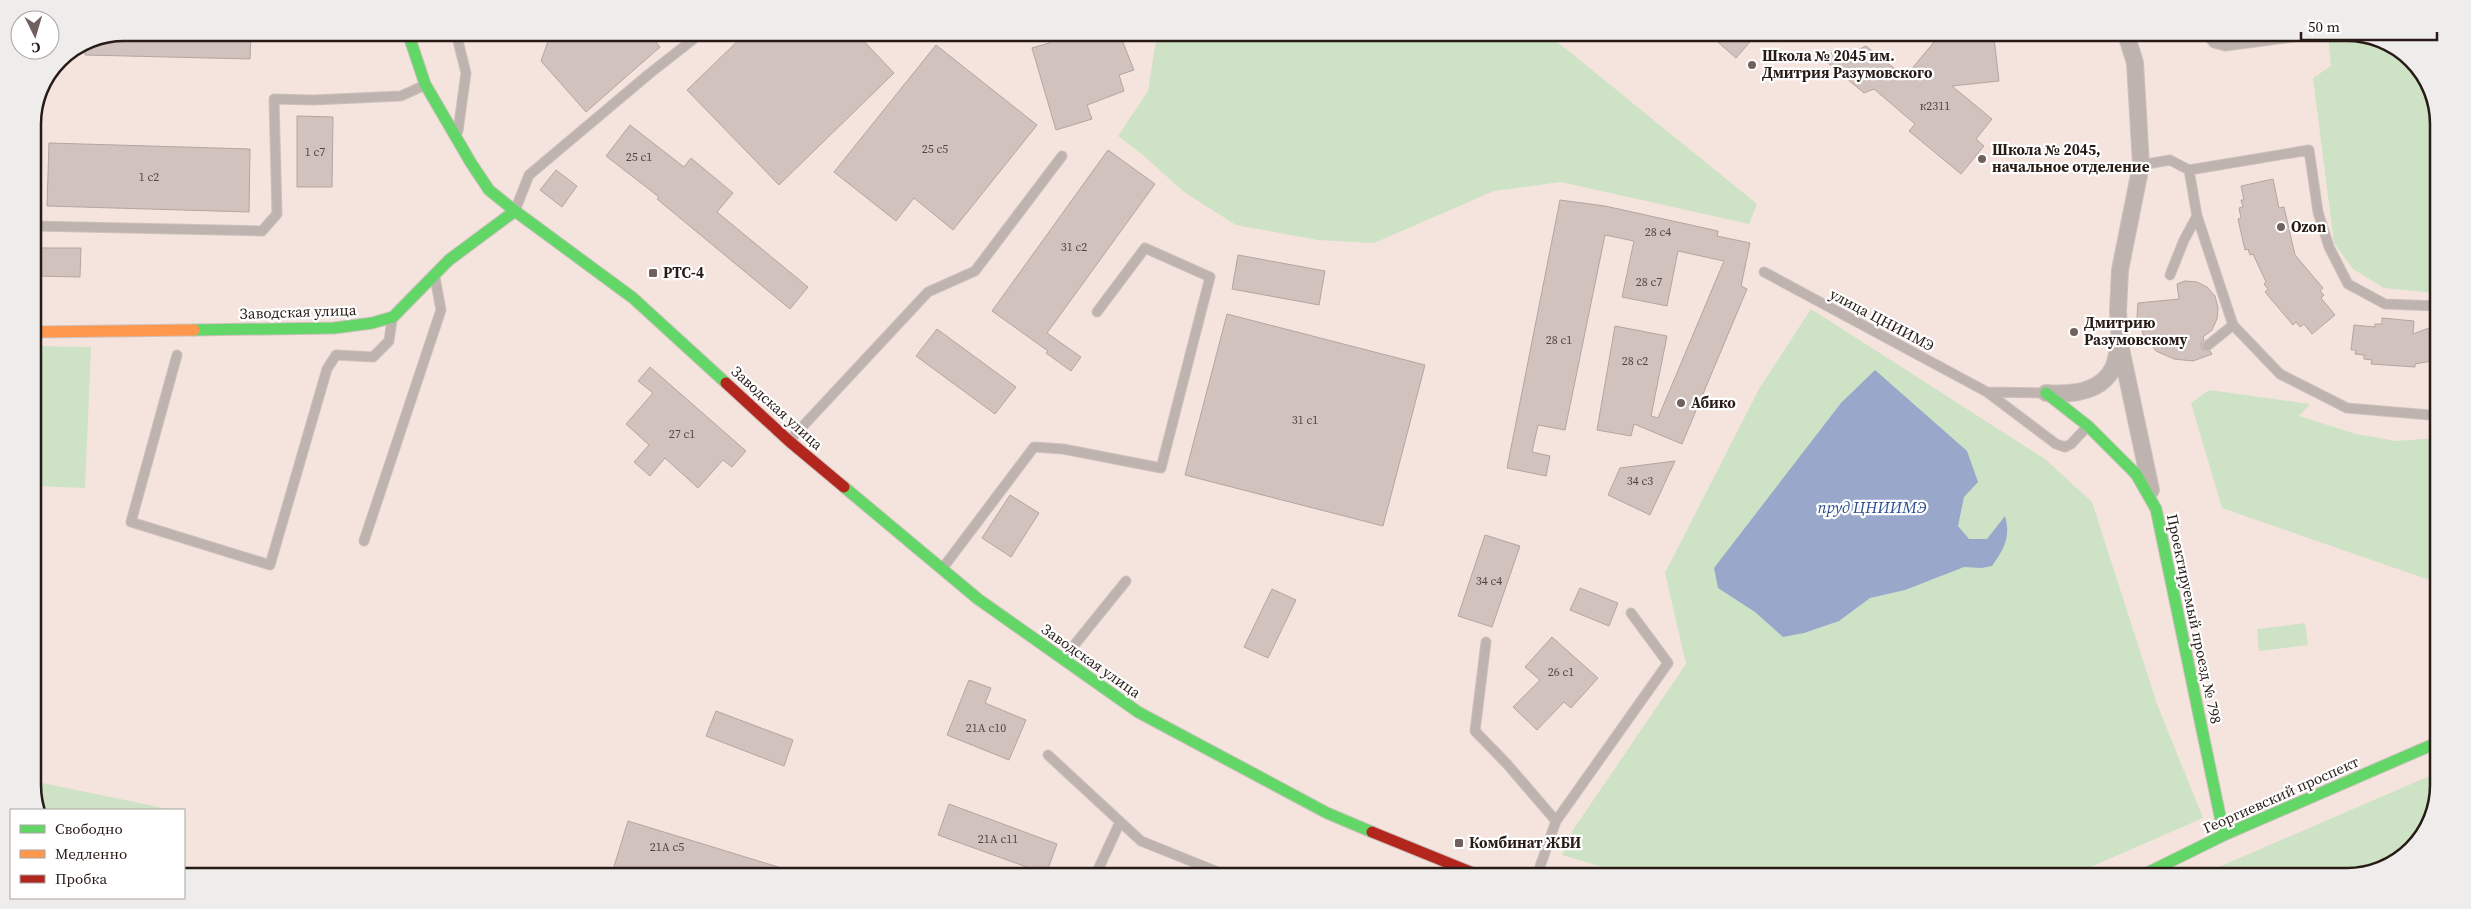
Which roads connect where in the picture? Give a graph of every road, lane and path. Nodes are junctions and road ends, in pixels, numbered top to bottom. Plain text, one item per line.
1 (411, 41) edge
2 (458, 41) edge
3 (691, 41) edge
4 (2128, 41) edge
5 (2212, 41) edge
6 (2263, 41) edge
7 (426, 84) junction
8 (456, 140) junction
9 (1062, 156) dead end
10 (2141, 165) junction
11 (2189, 170) junction
12 (515, 211) junction
13 (2197, 216) junction
14 (41, 226) edge
15 (1764, 272) dead end
16 (2170, 275) dead end
17 (434, 276) junction
18 (2430, 306) edge
19 (1097, 312) dead end
20 (393, 317) junction
21 (2233, 325) junction
22 (41, 332) edge
23 (2120, 344) junction
24 (2207, 346) dead end
25 (177, 355) dead end
26 (1988, 392) junction
27 (2046, 394) junction
28 (2430, 415) edge
29 (2088, 426) junction
30 (789, 441) junction
31 (2156, 509) junction
32 (364, 541) dead end
33 (942, 569) junction
34 (1126, 581) dead end
35 (1631, 613) dead end
36 (1486, 642) dead end
37 (1062, 660) junction
38 (2430, 746) edge
39 (1048, 755) dead end
40 (1556, 821) junction
41 (1120, 822) junction
42 (2224, 835) junction
43 (1099, 868) edge
44 (1208, 868) edge
45 (1450, 868) edge
46 (1539, 868) edge
47 (2157, 868) edge

1 - 7 street, Заводская улица
2 - 8 lane
3 - 12 lane
4 - 10 street
5 - 6 lane
7 - 8 street, Заводская улица
7 - 14 lane
8 - 12 street, Заводская улица
9 - 30 lane
10 - 11 lane
10 - 23 street
11 - 13 lane
11 - 18 lane
12 - 17 street
12 - 30 street, Заводская улица
13 - 16 lane
13 - 21 lane
15 - 26 lane, улица ЦНИИМЭ
17 - 20 street
17 - 32 lane
19 - 33 lane
20 - 22 street, Заводская улица
20 - 25 lane
21 - 24 lane
21 - 28 lane
23 - 27 street
23 - 31 street
26 - 27 lane, улица ЦНИИМЭ
26 - 29 lane, улица ЦНИИМЭ
27 - 29 street, Проектируемый проезд № 798
29 - 31 street, Проектируемый проезд № 798
30 - 33 street, Заводская улица
31 - 42 street, Проектируемый проезд № 798
33 - 37 street, Заводская улица
34 - 37 lane
35 - 40 lane
36 - 40 lane
37 - 45 street, Заводская улица
38 - 42 street, Георгиевский проспект
39 - 41 lane
40 - 46 lane
41 - 43 lane
41 - 44 lane
42 - 47 street, Георгиевский проспект

